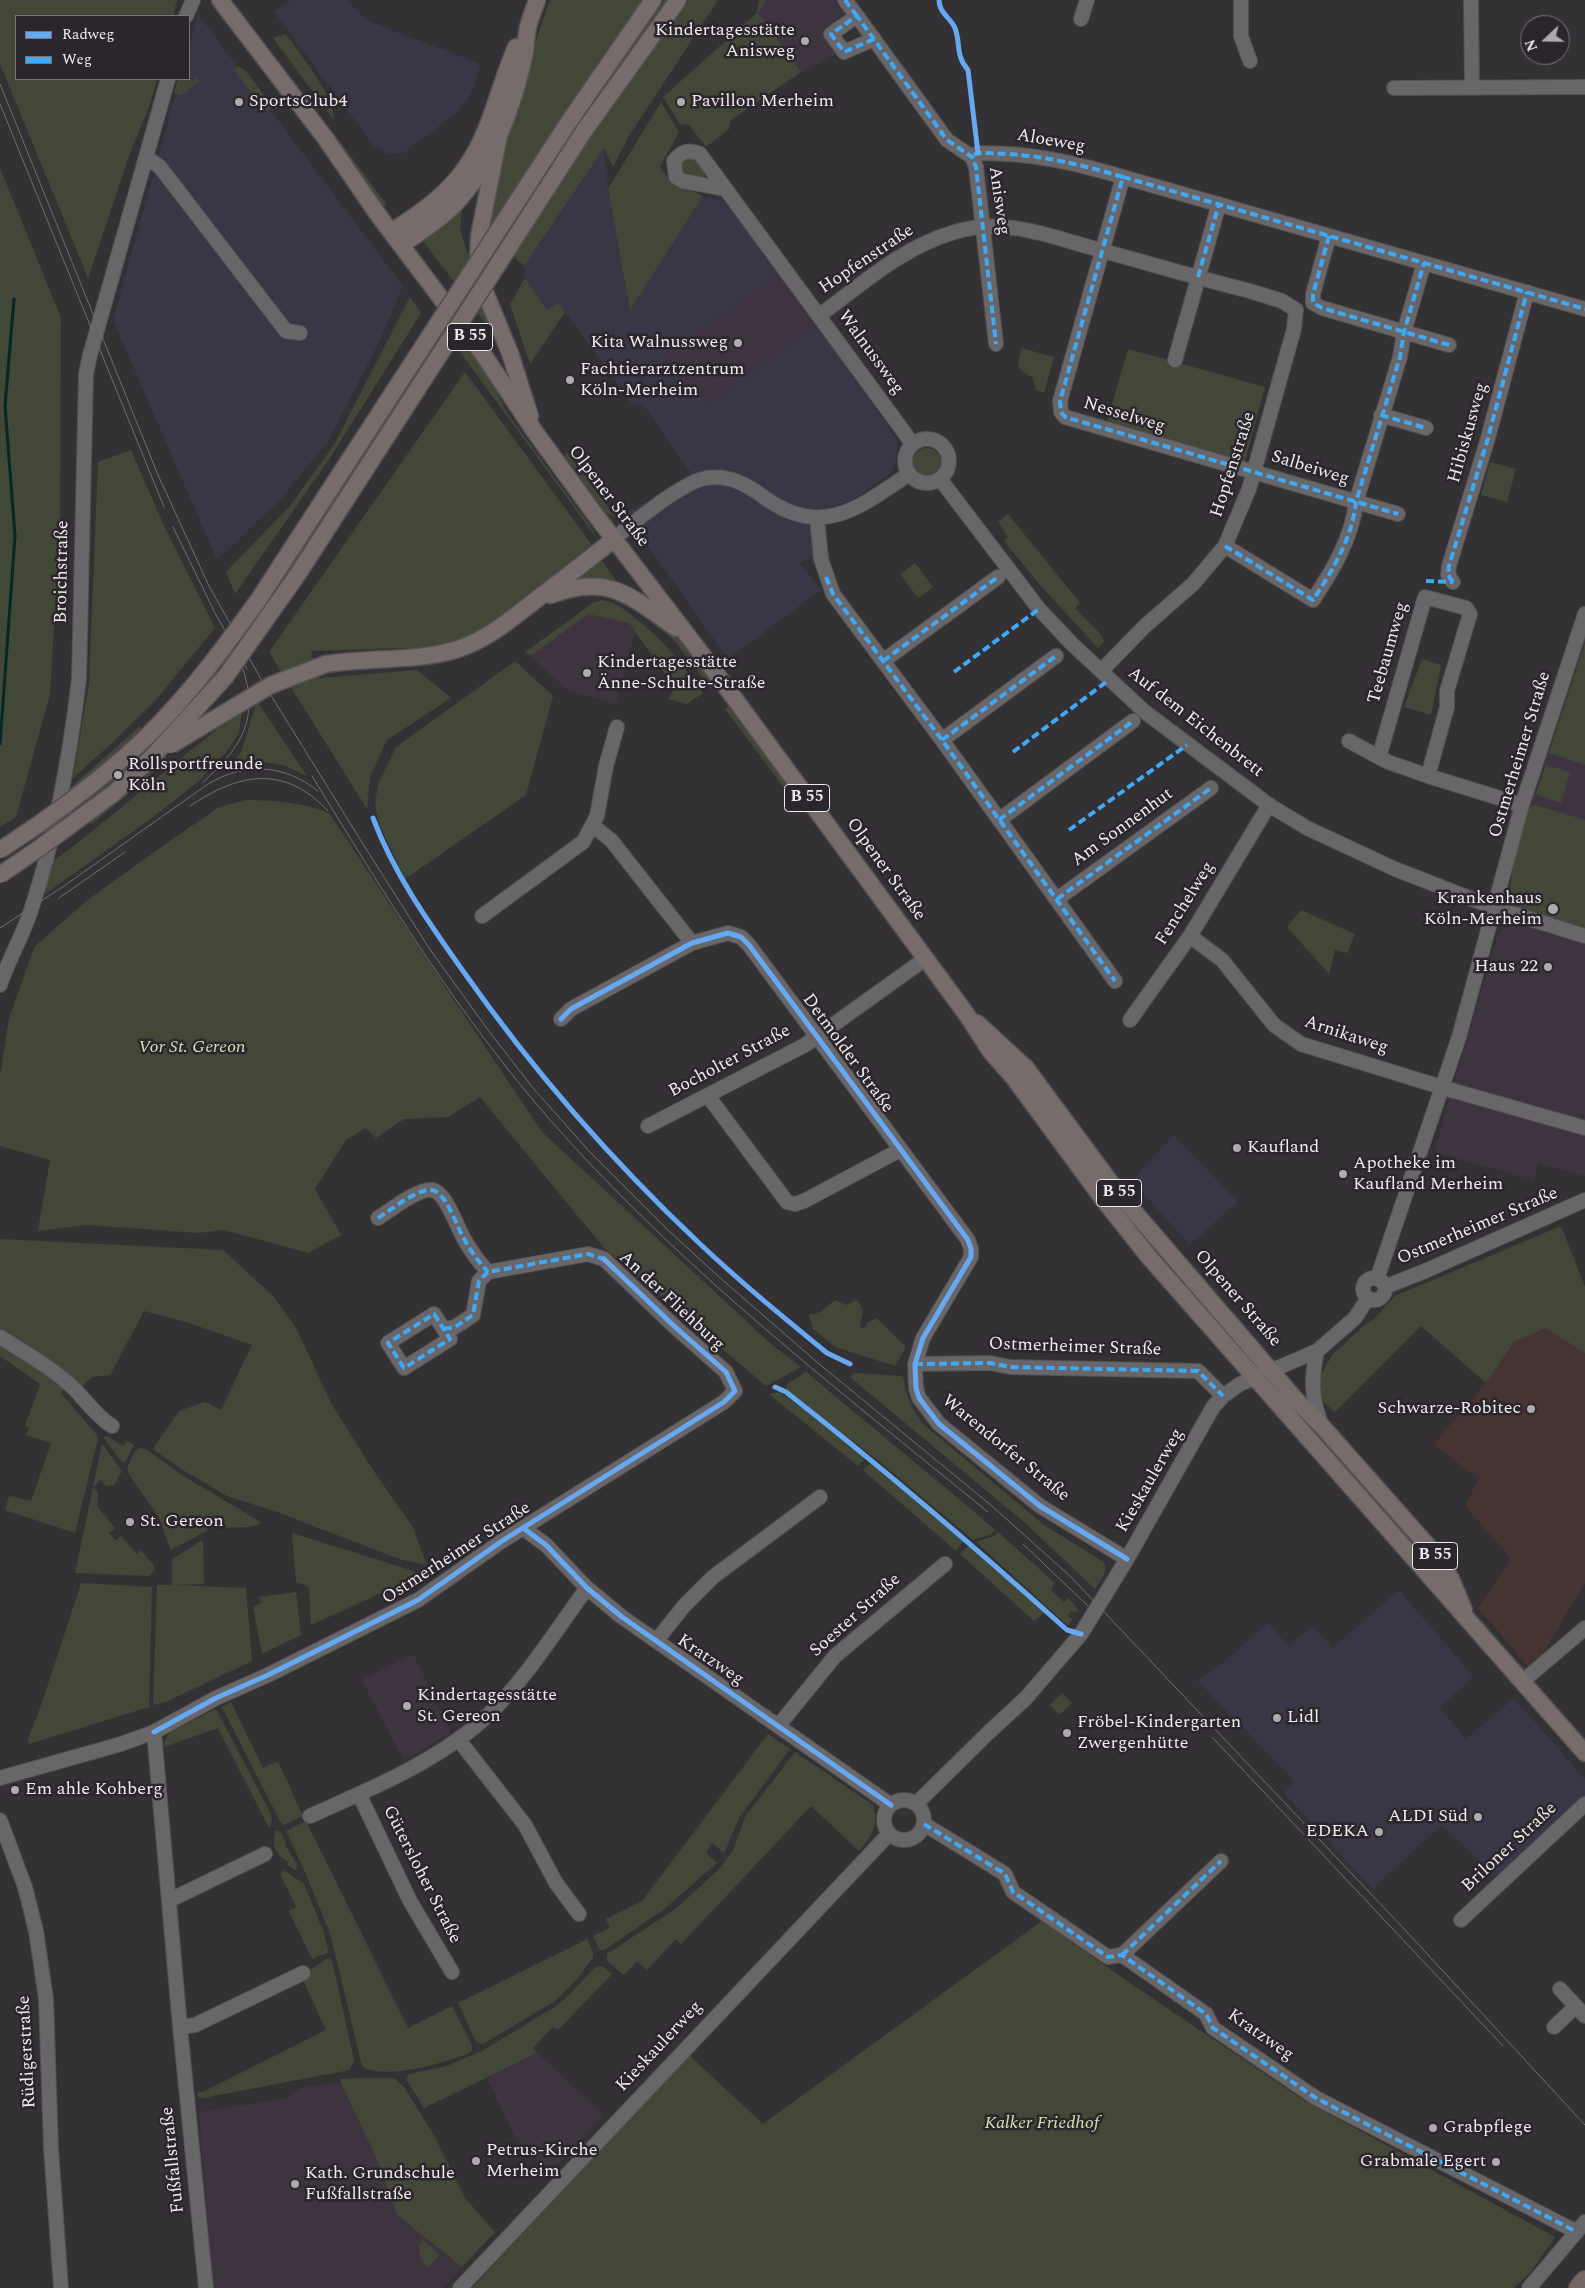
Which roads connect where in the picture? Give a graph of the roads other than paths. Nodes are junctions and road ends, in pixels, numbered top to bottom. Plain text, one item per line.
1 (194, 0) edge
2 (220, 0) edge
3 (538, 0) edge
4 (653, 0) edge
5 (678, 0) edge
6 (845, 0) edge
7 (1086, 0) edge
8 (1242, 0) edge
9 (1471, 0) edge
10 (186, 15) edge
11 (857, 16) junction
12 (1080, 18) dead end
13 (527, 31) junction
14 (874, 39) junction
15 (1250, 61) dead end
16 (168, 80) edge
17 (1472, 87) junction
18 (1585, 87) edge
19 (1394, 88) dead end
20 (499, 136) junction
21 (146, 157) junction
22 (972, 157) junction
23 (1123, 177) junction
24 (725, 189) dead end
25 (1219, 204) junction
26 (984, 226) junction
27 (1329, 236) junction
28 (396, 239) junction
29 (1103, 252) junction
30 (1424, 263) junction
31 (1198, 277) junction
32 (1528, 292) junction
33 (1313, 303) junction
34 (1585, 309) edge
35 (1296, 310) junction
36 (820, 315) junction
37 (1404, 332) junction
38 (300, 333) dead end
39 (996, 344) dead end
40 (1449, 345) dead end
41 (1175, 360) dead end
42 (1381, 415) junction
43 (1426, 428) dead end
44 (535, 432) junction
45 (912, 443) junction
46 (1254, 472) junction
47 (909, 474) junction
48 (940, 479) junction
49 (1356, 502) junction
50 (1398, 514) dead end
51 (817, 518) junction
52 (614, 539) junction
53 (1224, 546) junction
54 (998, 576) dead end
55 (1453, 582) dead end
56 (534, 601) junction
57 (1585, 614) edge
58 (689, 637) junction
59 (1056, 656) dead end
60 (883, 661) junction
61 (1101, 671) junction
62 (1133, 721) dead end
63 (617, 727) dead end
64 (942, 740) junction
65 (1349, 741) dead end
66 (152, 757) junction
67 (1379, 757) junction
68 (1428, 776) junction
69 (1211, 788) dead end
70 (1269, 805) junction
71 (1522, 805) junction
72 (999, 820) junction
73 (593, 826) junction
74 (0, 850) edge
75 (0, 875) edge
76 (1057, 899) junction
77 (1495, 908) junction
78 (482, 916) dead end
79 (1190, 936) junction
80 (1585, 936) edge
81 (692, 943) junction
82 (925, 959) junction
83 (1115, 981) dead end
84 (0, 985) edge
85 (560, 1019) dead end
86 (1130, 1020) dead end
87 (816, 1035) junction
88 (1020, 1073) junction
89 (1442, 1086) junction
90 (708, 1096) junction
91 (648, 1126) dead end
92 (1585, 1128) edge
93 (900, 1150) junction
94 (1585, 1200) edge
95 (378, 1218) dead end
96 (488, 1272) junction
97 (1381, 1283) junction
98 (444, 1329) dead end
99 (0, 1337) edge
100 (1317, 1351) junction
101 (915, 1364) junction
102 (1272, 1370) junction
103 (1255, 1377) junction
104 (735, 1391) joint
105 (1223, 1396) junction
106 (1321, 1425) junction
107 (112, 1426) dead end
108 (820, 1497) dead end
109 (523, 1528) junction
110 (1127, 1559) junction
111 (945, 1564) dead end
112 (587, 1588) junction
113 (1466, 1616) junction
114 (1585, 1628) edge
115 (656, 1641) junction
116 (1522, 1682) junction
117 (779, 1725) junction
118 (154, 1732) junction
119 (458, 1740) junction
120 (1585, 1753) edge
121 (0, 1778) edge
122 (359, 1794) junction
123 (916, 1804) junction
124 (1585, 1804) edge
125 (891, 1805) junction
126 (310, 1816) dead end
127 (0, 1820) edge
128 (924, 1824) junction
129 (889, 1834) junction
130 (265, 1854) dead end
131 (1221, 1861) dead end
132 (170, 1900) junction
133 (579, 1914) dead end
134 (1461, 1920) dead end
135 (1122, 1955) junction
136 (452, 1972) dead end
137 (302, 1973) dead end
138 (1560, 1989) dead end
139 (1581, 2011) edge
140 (180, 2028) junction
141 (1554, 2028) dead end
142 (1581, 2227) edge
143 (1585, 2281) edge
144 (61, 2288) edge
145 (206, 2288) edge
146 (460, 2288) edge
147 (1529, 2288) edge
148 (1579, 2288) edge

1 - 10 street
2 - 28 main road, Olpener Straße / B 55
3 - 13 main road
4 - 74 main road, bridge
5 - 66 main road, bridge
6 - 11 street, Anisweg
7 - 12 street
8 - 15 street
9 - 17 street
11 - 14 street, Anisweg
11 - 14 street
13 - 20 main road
13 - 28 main road
14 - 22 street, Anisweg
16 - 21 street, Broichstraße
17 - 18 street
17 - 19 street
20 - 28 main road
20 - 44 main road
21 - 38 street
21 - 84 street, Broichstraße
22 - 23 street, Aloeweg
22 - 26 street, Anisweg
23 - 25 street, Aloeweg
23 - 29 street
24 - 36 street, Walnussweg
25 - 27 street, Aloeweg
25 - 31 street
26 - 29 street, Hopfenstraße
26 - 36 street, Hopfenstraße
26 - 39 street, Anisweg
27 - 30 street, Aloeweg
27 - 33 street
28 - 44 main road, Olpener Straße / B 55
29 - 31 street, Hopfenstraße
29 - 46 street, Nesselweg
30 - 32 street, Aloeweg
30 - 37 street
31 - 35 street, Hopfenstraße
31 - 41 street
32 - 34 street
32 - 55 street, Hibiskusweg
33 - 35 street
33 - 37 street
35 - 46 street, Hopfenstraße
36 - 45 street, Walnussweg
37 - 40 street
37 - 42 street, Salbeiweg
42 - 43 street
42 - 49 street, Salbeiweg
44 - 52 main road, Olpener Straße / B 55
45 - 47 street
45 - 48 street
46 - 49 street, Salbeiweg
46 - 53 street, Hopfenstraße
47 - 48 street
47 - 51 street
48 - 61 street, Auf dem Eichenbrett
49 - 50 street, Salbeiweg
49 - 53 street, Salbeiweg
51 - 52 street
51 - 60 street
52 - 56 main road
52 - 58 main road, Olpener Straße / B 55
53 - 61 street, Hopfenstraße
54 - 60 street
56 - 58 main road, B 55
56 - 66 main road, bridge
57 - 71 street, Ostmerheimer Straße
58 - 82 main road, Olpener Straße / B 55
59 - 64 street
60 - 64 street
61 - 70 street, Auf dem Eichenbrett
62 - 72 street
63 - 73 street
64 - 72 street
65 - 67 street
66 - 75 main road, bridge
67 - 68 street
67 - 68 street, Teebaumweg
68 - 71 street
69 - 76 street, Am Sonnenhut
70 - 77 street, Auf dem Eichenbrett
70 - 79 street, Fenchelweg
71 - 77 street, Ostmerheimer Straße
72 - 76 street
73 - 78 street
73 - 81 street
76 - 83 street
77 - 80 street
77 - 89 street, Ostmerheimer Straße
79 - 86 street, Fenchelweg
79 - 89 street, Arnikaweg
81 - 85 street, Detmolder Straße
81 - 87 street, Detmolder Straße
82 - 87 street, Bocholter Straße
82 - 88 main road, Olpener Straße / B 55
87 - 90 street, Bocholter Straße
87 - 93 street, Detmolder Straße
88 - 102 main road, Olpener Straße / B 55
88 - 103 main road, Olpener Straße / B 55
89 - 92 street
89 - 97 street, Ostmerheimer Straße
90 - 91 street, Bocholter Straße
90 - 93 street
93 - 101 street, Detmolder Straße
94 - 97 street, Ostmerheimer Straße
95 - 96 street
96 - 98 street
96 - 104 street, An der Fliehburg
97 - 100 street
99 - 107 street
100 - 102 street
100 - 106 street
101 - 105 street, Ostmerheimer Straße
101 - 110 street, Warendorfer Straße
102 - 103 street, Kieskaulerweg
102 - 106 main road, Olpener Straße / B 55
103 - 105 street, Kieskaulerweg
103 - 113 main road, Olpener Straße / B 55
104 - 109 street, Ostmerheimer Straße
105 - 110 street, Kieskaulerweg
106 - 113 main road, Olpener Straße / B 55
108 - 115 street
109 - 112 street, Kratzweg
109 - 118 street, Ostmerheimer Straße
110 - 123 street, Kieskaulerweg
111 - 117 street, Soester Straße
112 - 115 street, Kratzweg
112 - 119 street, Gütersloher Straße
113 - 116 main road, Olpener Straße / B 55
114 - 116 street
115 - 117 street, Kratzweg
116 - 120 main road, Olpener Straße / B 55
117 - 125 street, Kratzweg
118 - 121 street, Ostmerheimer Straße
118 - 132 street, Fußfallstraße
119 - 122 street, Gütersloher Straße
119 - 133 street
122 - 126 street, Gütersloher Straße
122 - 136 street, Gütersloher Straße
123 - 125 street
123 - 128 street
124 - 134 street, Briloner Straße
125 - 129 street
127 - 144 street, Rüdigerstraße
128 - 129 street
128 - 135 street, Kratzweg
129 - 146 street, Kieskaulerweg
130 - 132 street
131 - 135 street
132 - 140 street, Fußfallstraße
135 - 142 street, Kratzweg
137 - 140 street
138 - 139 street
139 - 141 street
140 - 145 street, Fußfallstraße
142 - 147 street
143 - 148 highway

